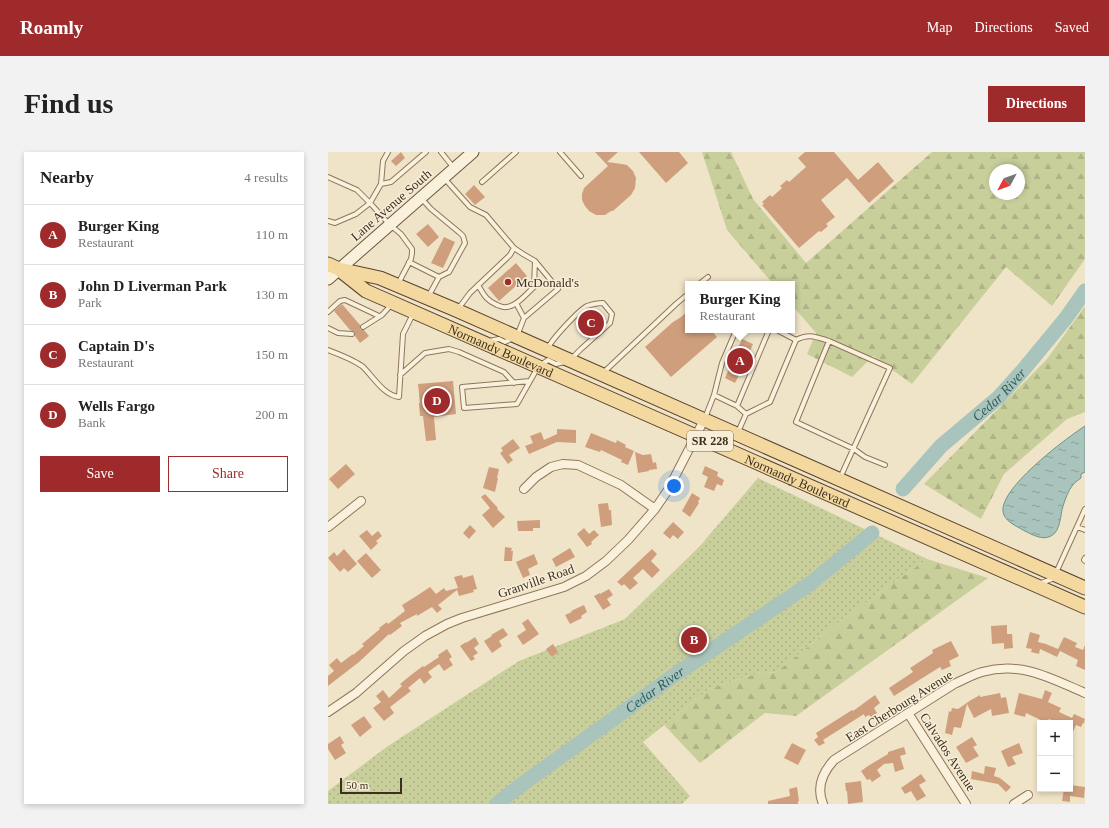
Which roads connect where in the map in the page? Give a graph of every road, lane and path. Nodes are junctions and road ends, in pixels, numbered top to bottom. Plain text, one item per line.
1 (388, 152) edge
2 (426, 152) edge
3 (441, 152) edge
4 (516, 152) edge
5 (560, 152) edge
6 (470, 153) edge
7 (454, 168) junction
8 (328, 176) edge
9 (581, 176) dead end
10 (444, 177) junction
11 (482, 182) dead end
12 (381, 184) junction
13 (420, 198) junction
14 (370, 203) junction
15 (328, 221) edge
16 (390, 225) junction
17 (514, 248) junction
18 (535, 261) junction
19 (409, 262) junction
20 (334, 267) edge
21 (439, 277) junction
22 (708, 277) dead end
23 (328, 279) edge
24 (703, 281) edge
25 (478, 285) junction
26 (398, 286) junction
27 (685, 296) edge
28 (427, 298) junction
29 (394, 303) junction
30 (516, 303) junction
31 (456, 310) junction
32 (328, 312) edge
33 (414, 312) junction
34 (379, 316) junction
35 (524, 318) junction
36 (363, 327) dead end
37 (328, 328) edge
38 (737, 333) edge
39 (768, 333) edge
40 (783, 333) edge
41 (352, 334) dead end
42 (517, 336) junction
43 (796, 340) junction
44 (829, 341) junction
45 (482, 342) junction
46 (328, 350) edge
47 (548, 350) junction
48 (571, 360) junction
49 (538, 367) junction
50 (602, 374) junction
51 (400, 375) junction
52 (530, 381) junction
53 (514, 383) junction
54 (714, 395) junction
55 (737, 406) junction
56 (746, 414) junction
57 (704, 420) junction
58 (737, 434) junction
59 (696, 435) junction
60 (854, 449) junction
61 (885, 465) dead end
62 (767, 466) junction
63 (839, 480) junction
64 (524, 489) dead end
65 (361, 501) dead end
66 (655, 509) junction
67 (1085, 509) edge
68 (1077, 526) junction
69 (328, 527) edge
70 (1085, 530) edge
71 (1055, 575) junction
72 (1033, 584) junction
73 (1085, 588) edge
74 (1085, 607) edge
75 (1085, 693) edge
76 (328, 712) edge
77 (908, 713) junction
78 (1028, 795) dead end
79 (823, 804) edge
80 (966, 804) edge
81 (1014, 804) edge

1 - 12 lane
2 - 12 lane
3 - 7 lane
4 - 11 lane
5 - 9 lane
6 - 7 main road, Lane Avenue South
7 - 10 main road, Lane Avenue South
8 - 14 lane
10 - 13 main road, Lane Avenue South
10 - 17 lane
12 - 14 lane
13 - 16 main road, Lane Avenue South
13 - 21 lane
14 - 15 lane
14 - 16 lane
16 - 19 lane
16 - 20 main road, Lane Avenue South
17 - 18 lane
17 - 25 lane
18 - 30 lane
18 - 35 lane
19 - 21 lane
19 - 26 lane
20 - 23 main road, Lane Avenue South
20 - 26 main road, Normandy Boulevard / SR 228
20 - 29 main road, Normandy Boulevard / SR 228
21 - 28 lane
22 - 24 lane
25 - 30 lane
25 - 31 lane
26 - 28 main road, Normandy Boulevard / SR 228
27 - 50 lane
28 - 31 main road, Normandy Boulevard / SR 228
29 - 33 main road, Normandy Boulevard / SR 228
29 - 34 lane
30 - 35 lane
31 - 42 main road, Normandy Boulevard / SR 228
32 - 34 lane
33 - 45 main road, Normandy Boulevard / SR 228
33 - 51 lane
34 - 36 lane
35 - 42 lane
37 - 41 lane
38 - 54 lane
39 - 55 lane
40 - 43 lane
42 - 45 lane
42 - 47 main road, Normandy Boulevard / SR 228
43 - 44 lane
43 - 56 lane
44 - 60 lane
44 - 60 lane
45 - 49 main road, Normandy Boulevard / SR 228
46 - 51 lane
47 - 48 main road, Normandy Boulevard / SR 228
47 - 48 lane
48 - 49 lane
48 - 50 main road, Normandy Boulevard / SR 228
49 - 52 lane
49 - 59 main road, Normandy Boulevard / SR 228
50 - 57 main road, Normandy Boulevard / SR 228
51 - 53 lane
52 - 53 lane
52 - 53 lane
54 - 55 lane
54 - 57 lane
55 - 56 lane
56 - 58 lane
57 - 58 main road, Normandy Boulevard / SR 228
57 - 59 street, Granville Road
58 - 63 main road, Normandy Boulevard / SR 228
59 - 62 main road, Normandy Boulevard / SR 228
59 - 66 street, Granville Road
60 - 61 lane
60 - 63 lane
62 - 63 main road
62 - 72 main road, Normandy Boulevard / SR 228
63 - 71 main road, Normandy Boulevard / SR 228
64 - 66 street
65 - 69 street
66 - 76 street, Granville Road
67 - 68 lane
68 - 70 lane
68 - 71 lane
71 - 72 lane
71 - 73 main road, Normandy Boulevard / SR 228
72 - 74 main road, Normandy Boulevard / SR 228
75 - 77 street, East Cherbourg Avenue
77 - 79 street, East Cherbourg Avenue
77 - 80 street, Calvados Avenue
78 - 81 street

